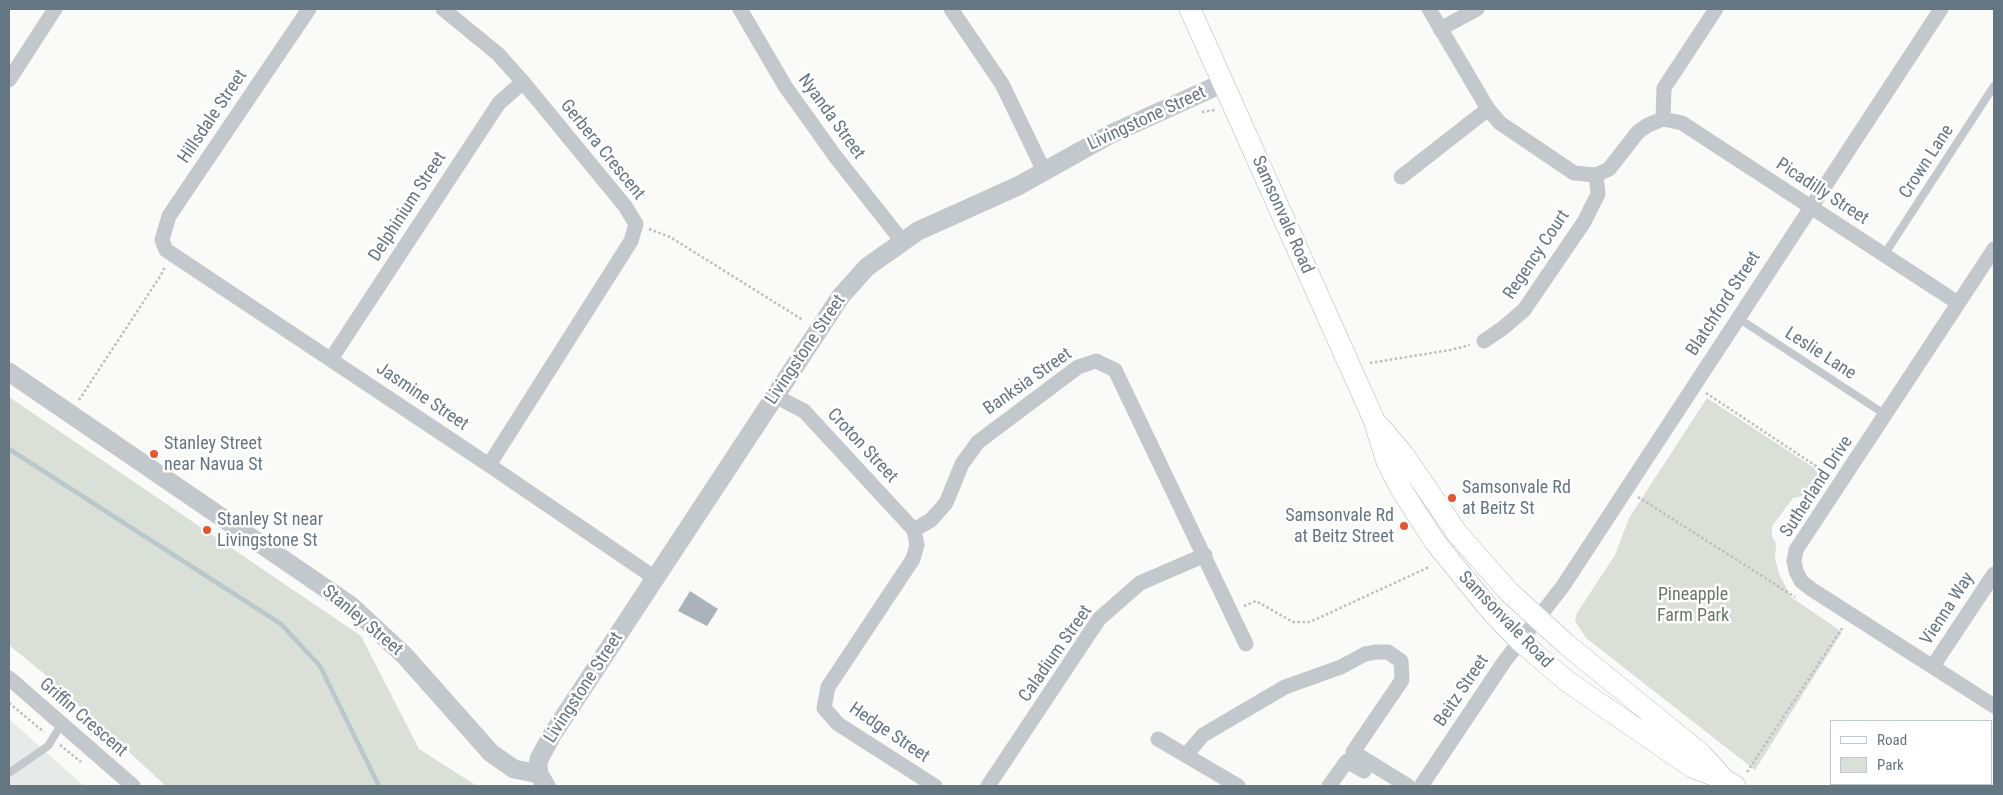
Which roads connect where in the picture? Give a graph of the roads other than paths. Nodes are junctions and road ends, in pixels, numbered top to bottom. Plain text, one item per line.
1 (55, 9) edge
2 (309, 9) edge
3 (443, 9) edge
4 (740, 9) edge
5 (951, 9) edge
6 (1190, 9) edge
7 (1429, 9) edge
8 (1477, 9) edge
9 (1716, 9) edge
10 (1941, 9) edge
11 (1440, 30) junction
12 (9, 80) edge
13 (523, 82) junction
14 (1223, 83) junction
15 (1994, 86) edge
16 (1488, 109) junction
17 (1663, 119) junction
18 (1044, 171) junction
19 (1596, 175) junction
20 (1401, 177) dead end
21 (1810, 207) junction
22 (902, 241) junction
23 (1994, 249) edge
24 (1884, 255) junction
25 (166, 257) joint
26 (1958, 304) junction
27 (1738, 318) junction
28 (1484, 341) road end
29 (331, 359) junction
30 (9, 372) edge
31 (775, 396) junction
32 (1886, 415) junction
33 (1374, 420) junction
34 (489, 465) junction
35 (914, 530) junction
36 (1205, 556) junction
37 (1994, 574) edge
38 (655, 578) junction
39 (1538, 619) junction
40 (1520, 641) junction
41 (1246, 644) dead end
42 (1933, 666) junction
43 (9, 678) edge
44 (1994, 706) edge
45 (62, 723) junction
46 (1158, 739) dead end
47 (1186, 756) junction
48 (9, 773) edge
49 (1735, 779) edge
50 (542, 780) edge
51 (134, 786) edge
52 (934, 786) edge
53 (988, 786) edge
54 (1238, 786) edge
55 (1330, 786) edge
56 (1388, 786) edge
57 (1408, 786) edge
58 (1421, 786) edge

1 - 12 street
2 - 25 street, Hillsdale Street
3 - 13 street, Gerbera Crescent
4 - 22 street, Nyanda Street
5 - 18 street
6 - 14 main road, Samsonvale Road
7 - 11 street
8 - 11 street
9 - 17 street
10 - 21 street, Blatchford Street
11 - 16 street
13 - 29 street, Delphinium Street
13 - 34 street, Gerbera Crescent
14 - 18 street, Livingstone Street
14 - 33 main road, Samsonvale Road
15 - 24 lane, Crown Lane
16 - 19 street
16 - 20 street
17 - 19 street
17 - 21 street, Picadilly Street
18 - 22 street, Livingstone Street
19 - 28 street, Regency Court
21 - 24 street, Picadilly Street
21 - 27 street, Blatchford Street
22 - 31 street, Livingstone Street
23 - 26 street, Sutherland Drive
24 - 26 street, Picadilly Street
25 - 29 street, Jasmine Street
26 - 32 street, Sutherland Drive
27 - 32 lane, Leslie Lane
27 - 39 street, Blatchford Street
29 - 34 street, Jasmine Street
30 - 50 street, Stanley Street
31 - 35 street, Croton Street
31 - 38 street, Livingstone Street
32 - 42 street, Sutherland Drive
33 - 39 main road, Samsonvale Road
33 - 40 main road, Samsonvale Road
34 - 38 street, Jasmine Street
35 - 36 street, Banksia Street
35 - 52 street, Hedge Street
36 - 41 street, Banksia Street
36 - 53 street, Caladium Street
37 - 42 street, Vienna Way
38 - 50 street, Livingstone Street
39 - 40 street, Beitz Street
39 - 49 main road, Samsonvale Road
40 - 49 main road, Samsonvale Road
40 - 58 street, Beitz Street
42 - 44 street, Sutherland Drive
43 - 45 street, Griffin Crescent
45 - 48 lane
45 - 51 street, Griffin Crescent
46 - 47 street
47 - 54 street
47 - 57 street
55 - 56 street

